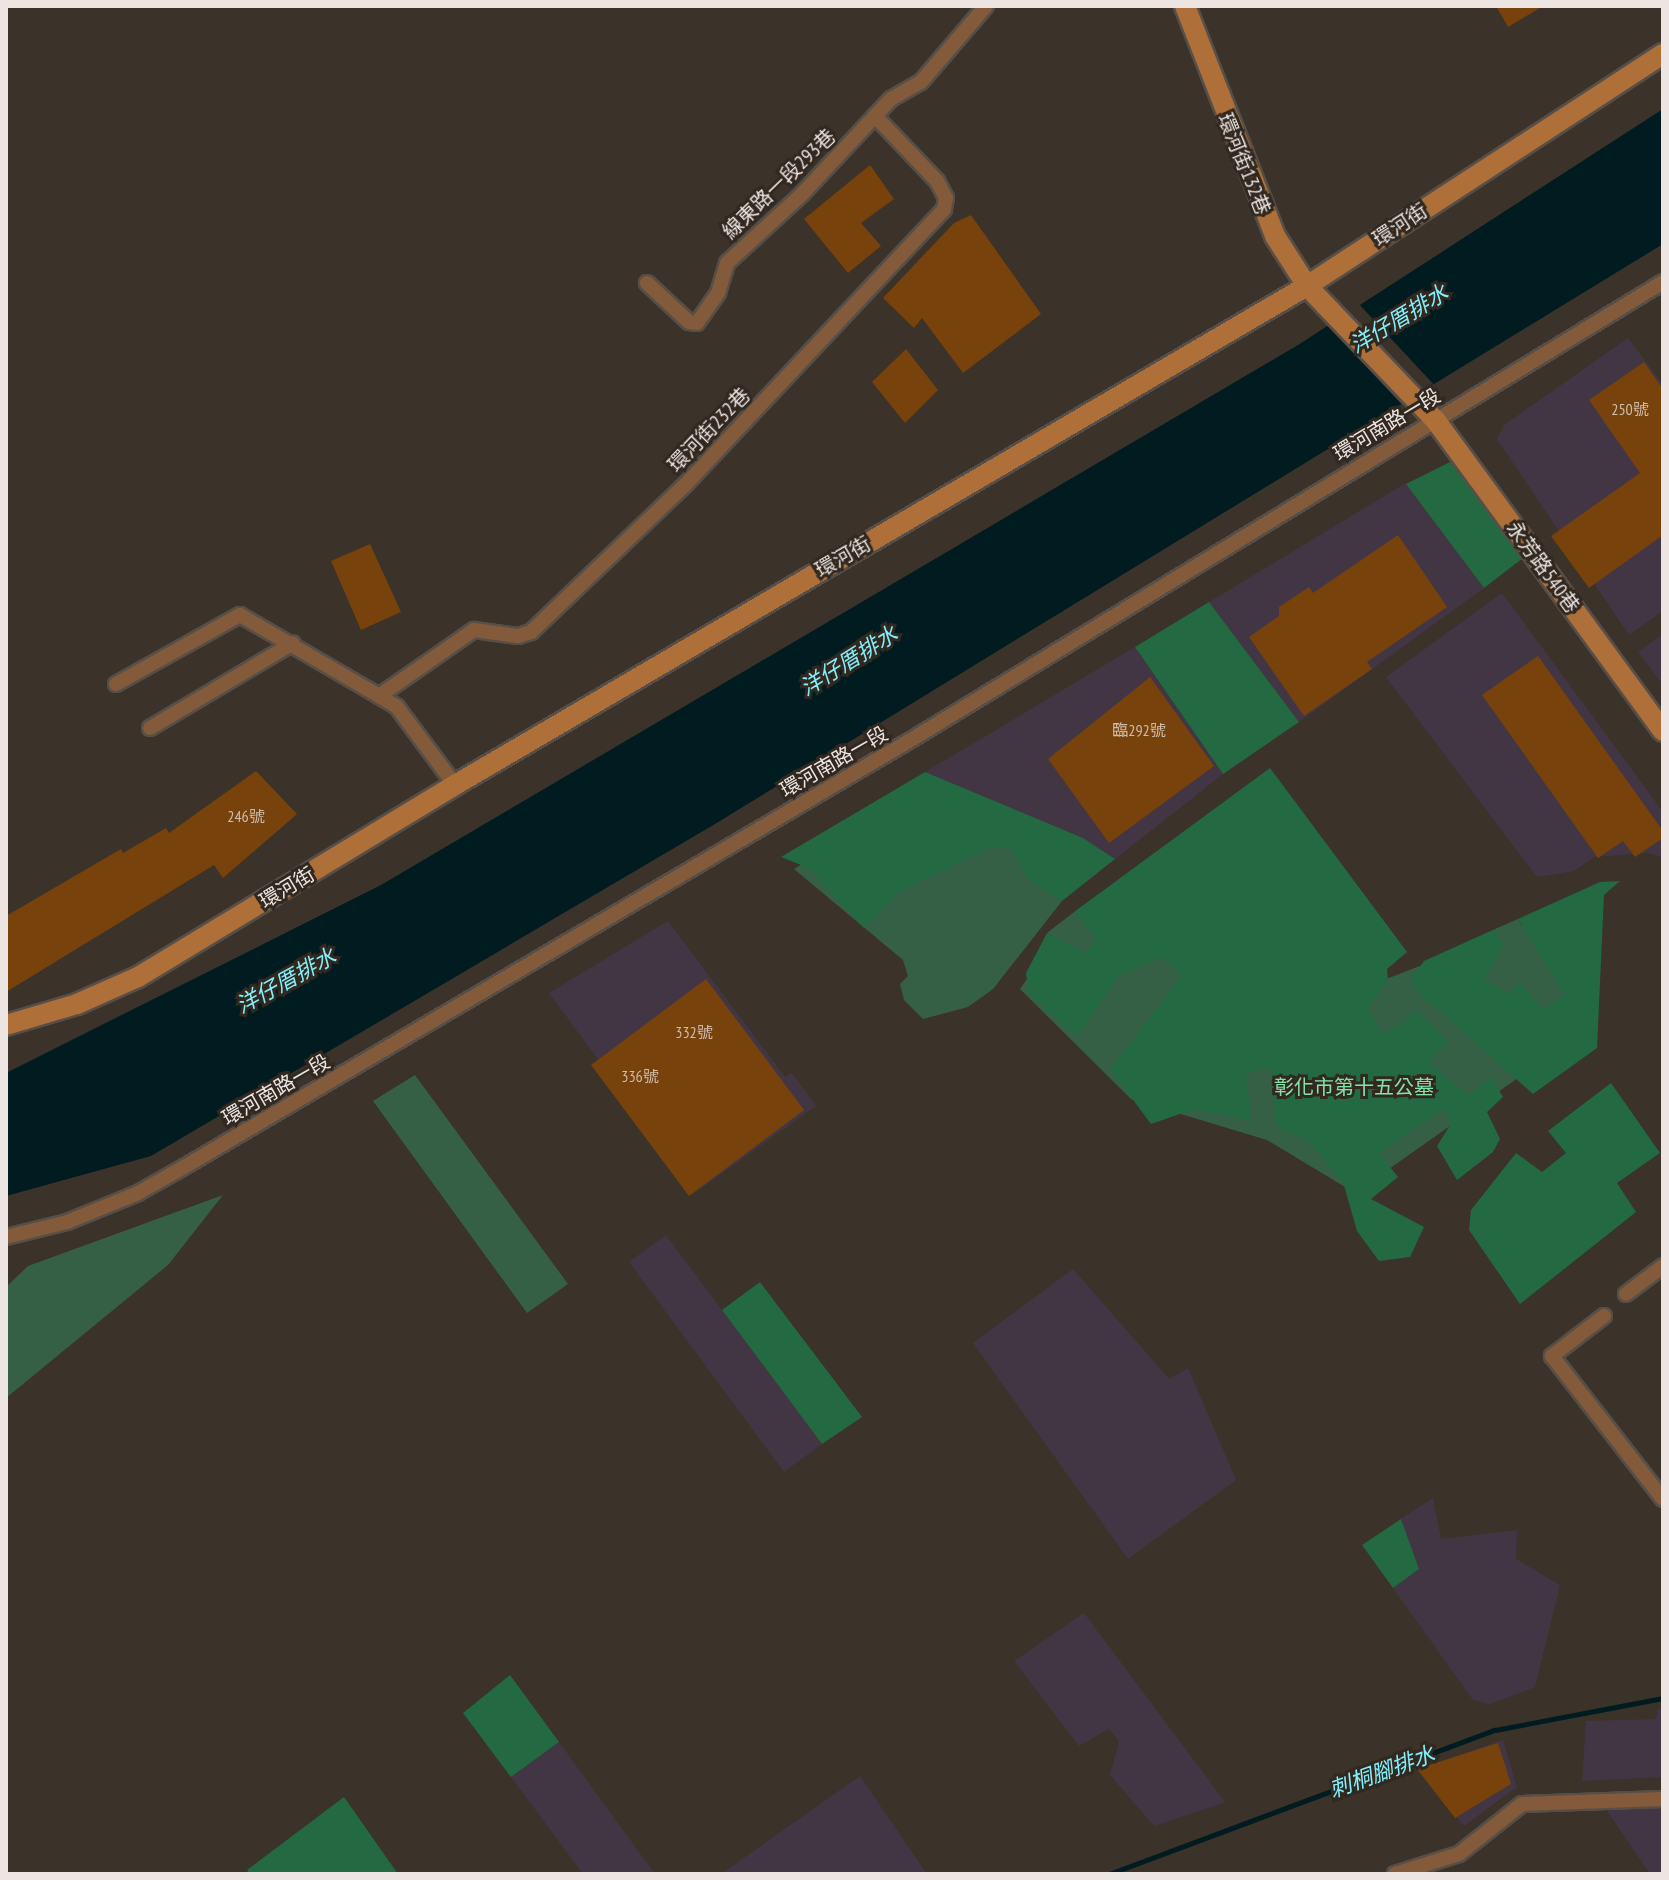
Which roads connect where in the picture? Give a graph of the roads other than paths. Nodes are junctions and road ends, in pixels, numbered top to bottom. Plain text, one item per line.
1 (986, 6) edge
2 (1185, 6) edge
3 (1663, 54) edge
4 (875, 116) junction
5 (1663, 282) edge
6 (647, 283) dead end
7 (1307, 286) junction
8 (1422, 404) joint
9 (1436, 421) junction
10 (293, 643) junction
11 (116, 684) dead end
12 (379, 696) junction
13 (150, 728) dead end
14 (1663, 731) edge
15 (455, 785) junction
16 (6, 1025) edge
17 (6, 1237) edge
18 (1663, 1266) edge
19 (1626, 1294) dead end
20 (1604, 1316) dead end
21 (1663, 1499) edge
22 (1663, 1799) edge
23 (1395, 1874) edge

1 - 4 street, 線東路一段293巷
2 - 7 street, 環河街132巷
3 - 7 street, 環河街
4 - 6 street, 線東路一段293巷
4 - 12 street, 環河街232巷
5 - 9 street, 環河南路一段
7 - 8 street, 環河街132巷
7 - 15 street, 環河街
8 - 9 street, 永芳路540巷
9 - 14 street, 永芳路540巷
9 - 17 street, 環河南路一段
10 - 11 street
10 - 12 street
10 - 13 street
12 - 15 street
15 - 16 street, 環河街
18 - 19 street
20 - 21 street
22 - 23 street

